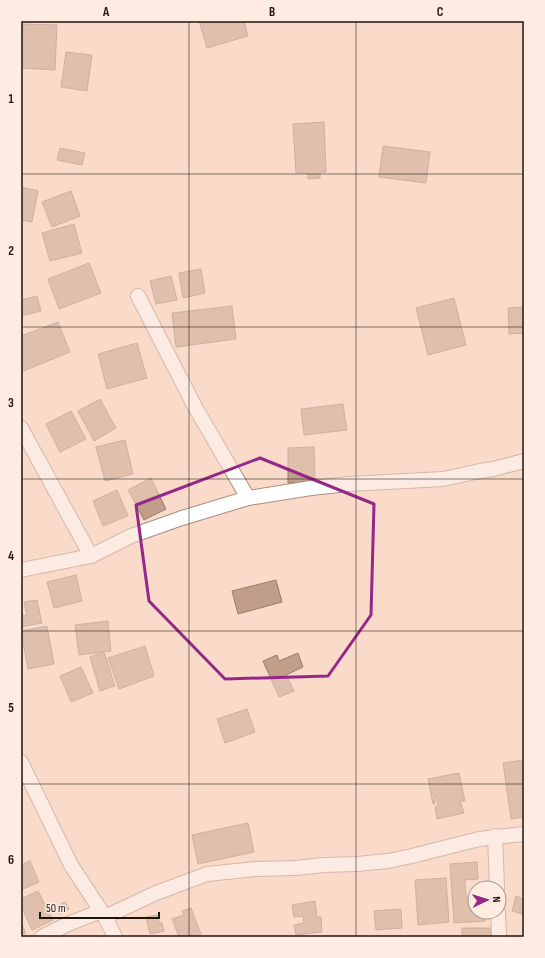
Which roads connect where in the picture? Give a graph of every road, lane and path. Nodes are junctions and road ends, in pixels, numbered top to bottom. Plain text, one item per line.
1 (138, 296) dead end
2 (21, 428) edge
3 (524, 461) edge
4 (248, 498) junction
5 (91, 556) junction
6 (21, 570) edge
7 (21, 762) edge
8 (524, 834) edge
9 (496, 836) junction
10 (497, 880) edge
11 (103, 914) junction
12 (498, 920) edge
13 (42, 937) edge
14 (115, 937) edge
15 (499, 937) edge

1 - 4 street
2 - 5 street
3 - 4 street
4 - 5 street
5 - 6 street
7 - 11 street
8 - 9 street
9 - 10 street
9 - 11 street
11 - 13 street
11 - 14 street
12 - 15 street

